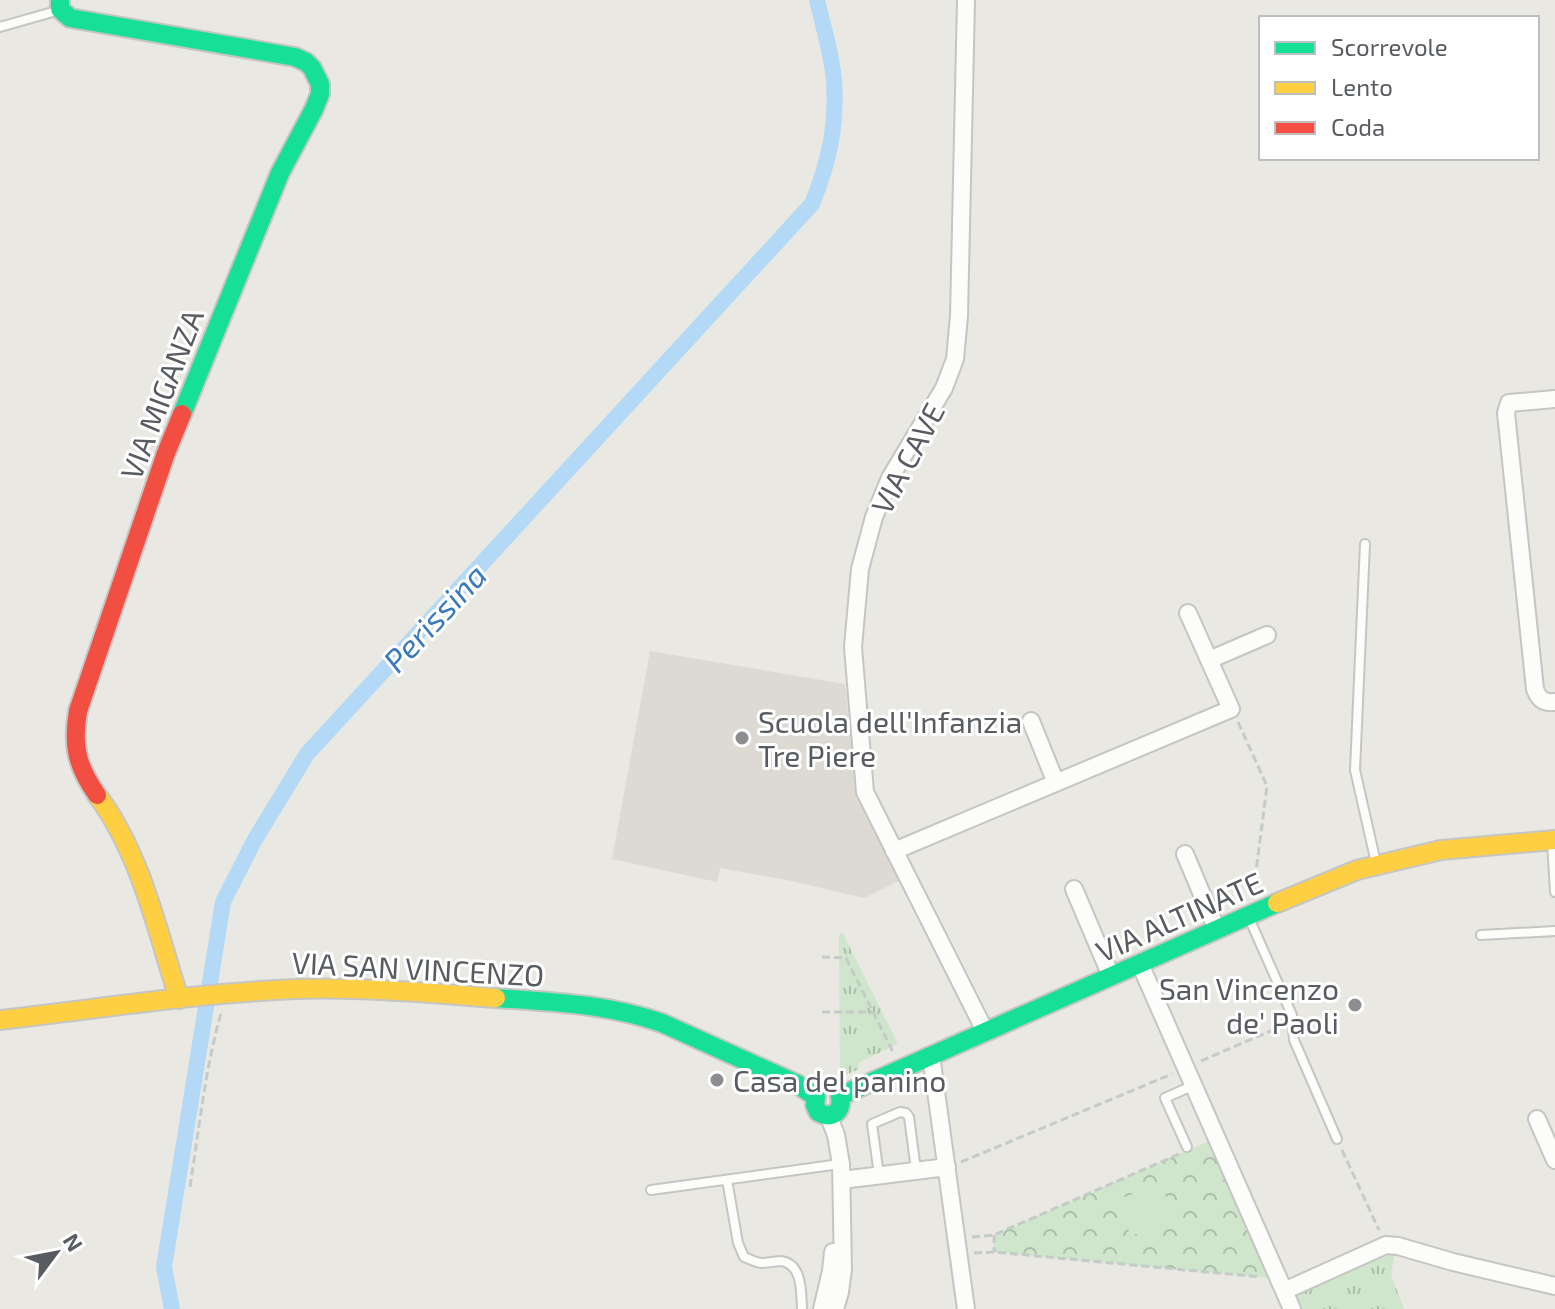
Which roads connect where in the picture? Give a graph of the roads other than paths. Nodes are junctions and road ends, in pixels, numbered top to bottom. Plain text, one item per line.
1 (966, 0) edge
2 (60, 5) edge
3 (0, 27) edge
4 (1555, 399) edge
5 (1365, 544) dead end
6 (1188, 613) dead end
7 (1267, 635) dead end
8 (1209, 660) junction
9 (1555, 702) edge
10 (1031, 721) dead end
11 (1056, 783) junction
12 (1554, 840) edge
13 (894, 851) junction
14 (1185, 854) dead end
15 (1376, 864) junction
16 (1074, 889) dead end
17 (1555, 892) edge
18 (1251, 907) junction
19 (1217, 930) junction
20 (1555, 931) edge
21 (1481, 935) dead end
22 (1140, 964) junction
23 (1111, 976) junction
24 (186, 998) junction
25 (0, 1020) edge
26 (985, 1031) junction
27 (931, 1055) junction
28 (1192, 1086) junction
29 (840, 1096) junction
30 (816, 1097) junction
31 (829, 1117) junction
32 (1537, 1119) dead end
33 (1337, 1139) road end
34 (1188, 1149) road end
35 (1555, 1160) edge
36 (947, 1167) junction
37 (916, 1171) junction
38 (841, 1172) junction
39 (879, 1176) junction
40 (727, 1180) junction
41 (651, 1190) dead end
42 (841, 1199) junction
43 (1282, 1285) junction
44 (1555, 1286) edge
45 (802, 1309) edge
46 (822, 1309) edge
47 (835, 1309) edge
48 (966, 1309) edge
49 (1292, 1309) edge

1 - 13 street, VIA CAVE
2 - 3 lane
2 - 24 street, VIA MIGANZA
4 - 9 street
5 - 15 lane
6 - 8 street
7 - 8 street
8 - 11 street
10 - 11 street
11 - 13 street
12 - 15 street, VIA ALTINATE
12 - 17 lane
13 - 26 street, VIA CAVE
14 - 19 street
15 - 18 street, VIA ALTINATE
16 - 23 street
18 - 19 street, VIA ALTINATE
18 - 33 lane
19 - 22 street, VIA ALTINATE
20 - 21 lane
22 - 23 street, VIA ALTINATE
22 - 28 street
23 - 26 street, VIA ALTINATE
24 - 25 street, VIA SAN VINCENZO
24 - 30 street, VIA SAN VINCENZO
26 - 27 street, VIA ALTINATE
27 - 29 street, VIA ALTINATE
27 - 36 street
28 - 34 lane
28 - 43 street
29 - 30 street
29 - 31 street
30 - 31 street
31 - 38 street
32 - 35 street
36 - 37 street
36 - 48 street
37 - 39 street
37 - 39 lane
38 - 39 street
38 - 40 lane
38 - 42 street
40 - 41 lane
40 - 45 lane
42 - 46 street
42 - 47 street
43 - 44 street
43 - 49 street

